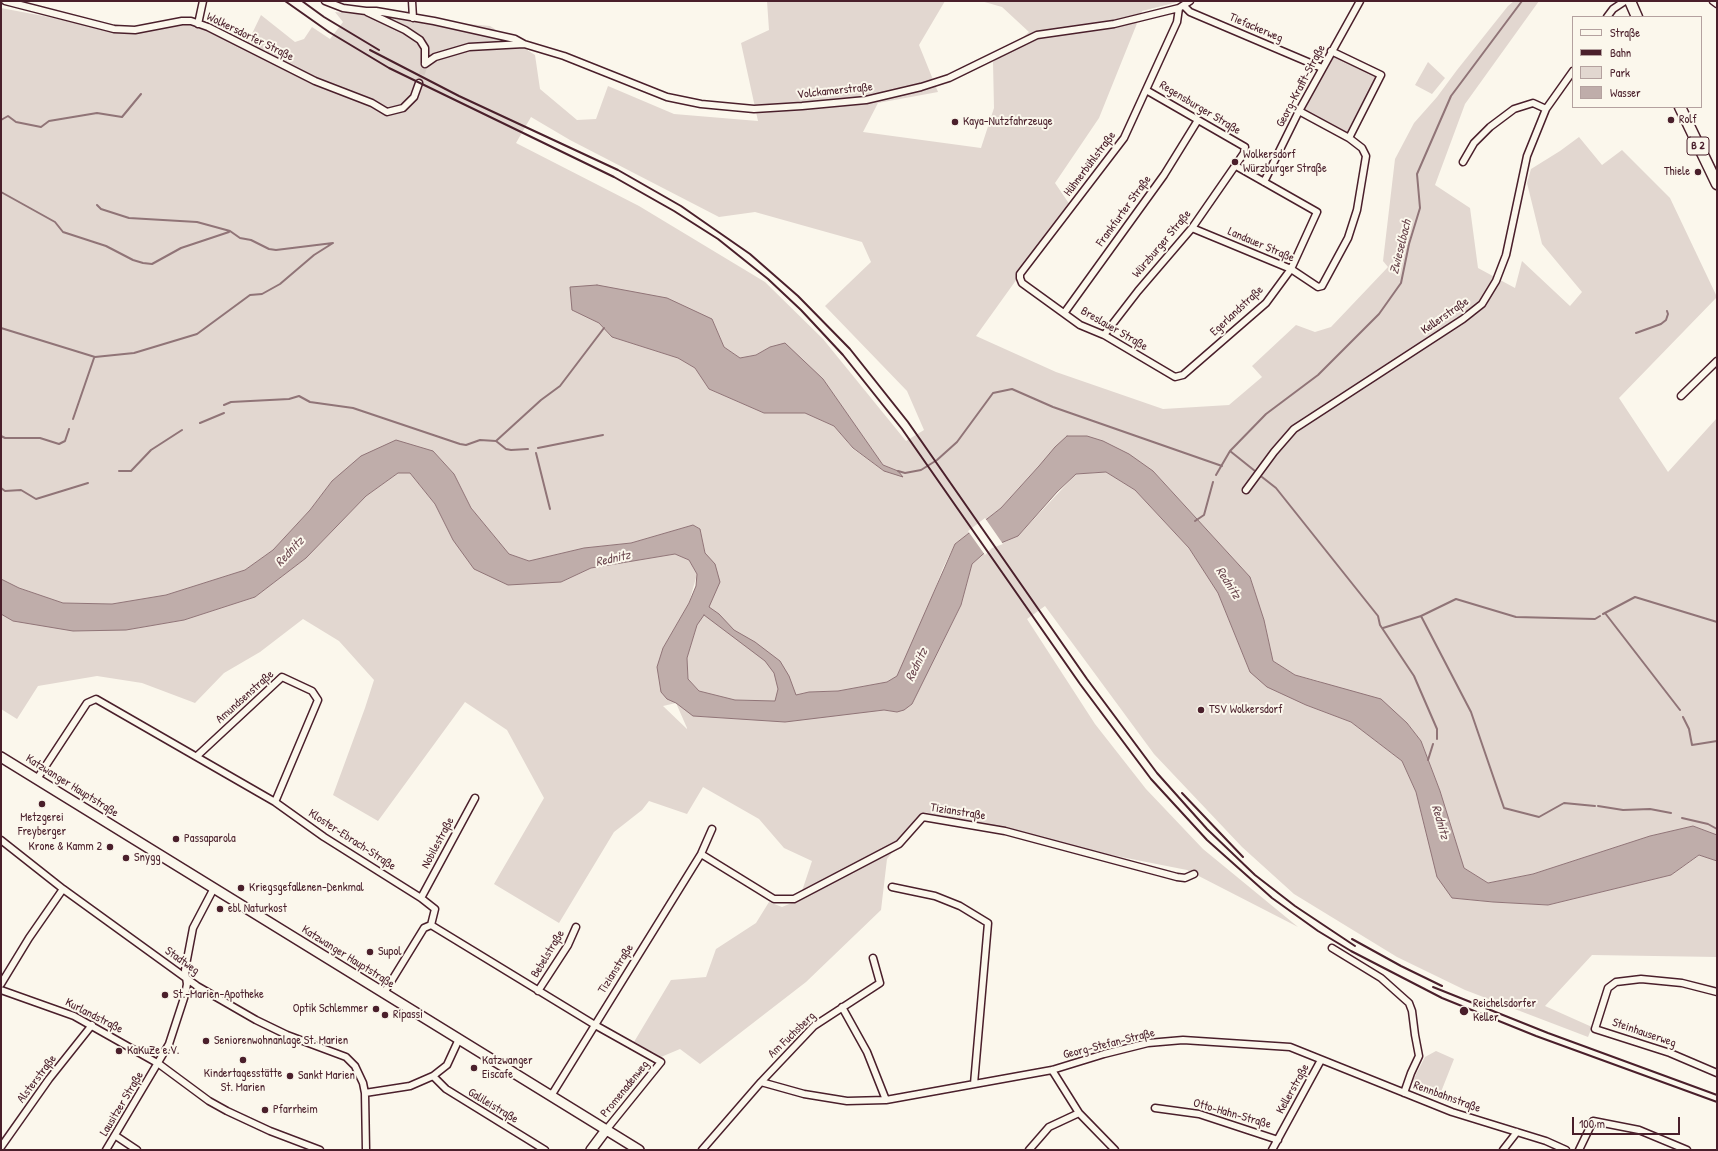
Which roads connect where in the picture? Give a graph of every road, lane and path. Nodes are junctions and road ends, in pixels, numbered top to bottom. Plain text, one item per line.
1 (5, 1) edge
2 (203, 1) edge
3 (325, 1) edge
4 (412, 1) edge
5 (1190, 1) edge
6 (1360, 1) edge
7 (1625, 1) edge
8 (1630, 1) edge
9 (1713, 1) edge
10 (1717, 4) edge
11 (1181, 7) junction
12 (366, 11) junction
13 (1608, 16) edge
14 (1637, 16) edge
15 (413, 18) junction
16 (198, 24) junction
17 (524, 44) junction
18 (1331, 51) junction
19 (1322, 68) junction
20 (1572, 72) edge
21 (419, 82) tunnel mouth
22 (1146, 90) junction
23 (1680, 108) edge
24 (1546, 109) junction
25 (1299, 111) junction
26 (1198, 120) junction
27 (1350, 138) junction
28 (1463, 162) dead end
29 (1236, 166) junction
30 (1264, 182) junction
31 (1717, 184) edge
32 (1192, 228) junction
33 (1291, 269) junction
34 (1020, 278) joint
35 (1065, 312) junction
36 (1104, 335) junction
37 (1717, 361) edge
38 (1183, 375) joint
39 (1681, 396) dead end
40 (1246, 490) dead end
41 (197, 756) junction
42 (2, 758) edge
43 (37, 779) junction
44 (475, 798) dead end
45 (275, 802) junction
46 (712, 829) dead end
47 (1, 840) edge
48 (700, 854) junction
49 (1194, 874) dead end
50 (892, 887) dead end
51 (214, 888) junction
52 (63, 889) junction
53 (421, 898) junction
54 (431, 925) junction
55 (576, 927) dead end
56 (1332, 948) dead end
57 (873, 958) dead end
58 (186, 978) junction
59 (1, 984) edge
60 (1, 990) edge
61 (538, 992) junction
62 (1717, 992) edge
63 (384, 993) junction
64 (842, 1007) junction
65 (92, 1025) junction
66 (595, 1025) junction
67 (459, 1039) junction
68 (1322, 1060) junction
69 (159, 1064) junction
70 (1052, 1070) junction
71 (1717, 1073) edge
72 (433, 1076) junction
73 (761, 1082) junction
74 (974, 1084) junction
75 (1404, 1092) junction
76 (365, 1093) junction
77 (551, 1096) junction
78 (886, 1100) junction
79 (1155, 1108) dead end
80 (1079, 1113) junction
81 (606, 1130) junction
82 (1517, 1132) junction
83 (116, 1136) junction
84 (1278, 1140) junction
85 (1, 1147) edge
86 (106, 1150) edge
87 (137, 1150) edge
88 (320, 1150) edge
89 (366, 1150) edge
90 (545, 1150) edge
91 (591, 1150) edge
92 (638, 1150) edge
93 (702, 1150) edge
94 (1029, 1150) edge
95 (1115, 1150) edge
96 (1272, 1150) edge
97 (1504, 1150) edge
98 (1566, 1150) edge
99 (1580, 1150) edge
100 (1687, 1150) edge

1 - 16 street, Wolkersdorfer Straße
2 - 16 street
3 - 12 street
4 - 15 street
5 - 11 street, Volckamerstraße
6 - 18 street, Georg-Krafft-Straße
7 - 13 street
8 - 14 main road
9 - 10 street
11 - 17 street, Volckamerstraße
11 - 19 street, Tiefackerweg
11 - 22 street, Hühnerbühlstraße
12 - 15 street
12 - 17 street
15 - 17 street
16 - 21 street, Wolkersdorfer Straße
18 - 19 street, Georg-Krafft-Straße
18 - 27 street
19 - 25 street, Georg-Krafft-Straße
20 - 24 street, Kellerstraße
22 - 26 street, Regensburger Straße
22 - 34 street, Hühnerbühlstraße
23 - 31 main road, B 2
24 - 28 street
24 - 40 street, Kellerstraße
25 - 27 street
25 - 30 street, Georg-Krafft-Straße
26 - 29 street, Regensburger Straße
26 - 35 street, Frankfurter Straße
27 - 33 street, Landauer Straße
29 - 30 street
29 - 32 street, Würzburger Straße
30 - 33 street, Egerlandstraße
32 - 33 street, Landauer Straße
32 - 36 street, Würzburger Straße
33 - 38 street, Egerlandstraße
34 - 35 street, Breslauer Straße
35 - 36 street, Breslauer Straße
36 - 38 street, Breslauer Straße
37 - 39 street
41 - 43 street, Kloster-Ebrach-Straße
41 - 45 street, Kloster-Ebrach-Straße
41 - 45 street, Amundsenstraße
42 - 43 main road, Katzwanger Hauptstraße
43 - 51 main road, Katzwanger Hauptstraße
44 - 53 street, Nobilestraße
45 - 53 street, Kloster-Ebrach-Straße
46 - 48 street, Tizianstraße
47 - 52 street, Stadtweg
48 - 49 street, Tizianstraße
48 - 66 street, Tizianstraße
50 - 74 street
51 - 58 street, Lausitzer Straße
51 - 63 main road, Katzwanger Hauptstraße
52 - 58 street, Stadtweg
52 - 59 street
53 - 54 street, Kloster-Ebrach-Straße
54 - 61 street
54 - 63 street
55 - 61 street, Bebelstraße
56 - 75 street
57 - 64 street, Am Fuchsberg
58 - 69 street, Lausitzer Straße
58 - 76 street, Stadtweg
60 - 65 street, Kurlandstraße
61 - 66 street
62 - 71 street, Steinhauserweg
63 - 67 main road, Katzwanger Hauptstraße
64 - 73 street, Am Fuchsberg
64 - 78 street
65 - 69 street, Kurlandstraße
65 - 85 street, Alsterstraße
66 - 77 street, Tizianstraße
66 - 81 street, Promenadenweg
67 - 72 street
67 - 77 main road, Katzwanger Hauptstraße
68 - 70 street, Georg-Stefan-Straße
68 - 75 street, Rennbahnstraße
68 - 84 street, Kellerstraße
69 - 83 street, Lausitzer Straße
69 - 88 street, Kurlandstraße
70 - 74 street, Georg-Stefan-Straße
70 - 80 street
72 - 76 street
72 - 90 street, Galileistraße
73 - 78 street, Georg-Stefan-Straße
73 - 93 street
74 - 78 street, Georg-Stefan-Straße
75 - 82 street, Rennbahnstraße
76 - 89 street, Stadtweg
77 - 81 main road, Katzwanger Hauptstraße
79 - 84 street, Otto-Hahn-Straße
80 - 94 street
80 - 95 street
81 - 91 main road
81 - 92 main road, Katzwanger Hauptstraße
82 - 97 street
82 - 98 street, Rennbahnstraße
83 - 86 street, Lausitzer Straße
83 - 87 street
84 - 96 street, Kellerstraße
99 - 100 street

